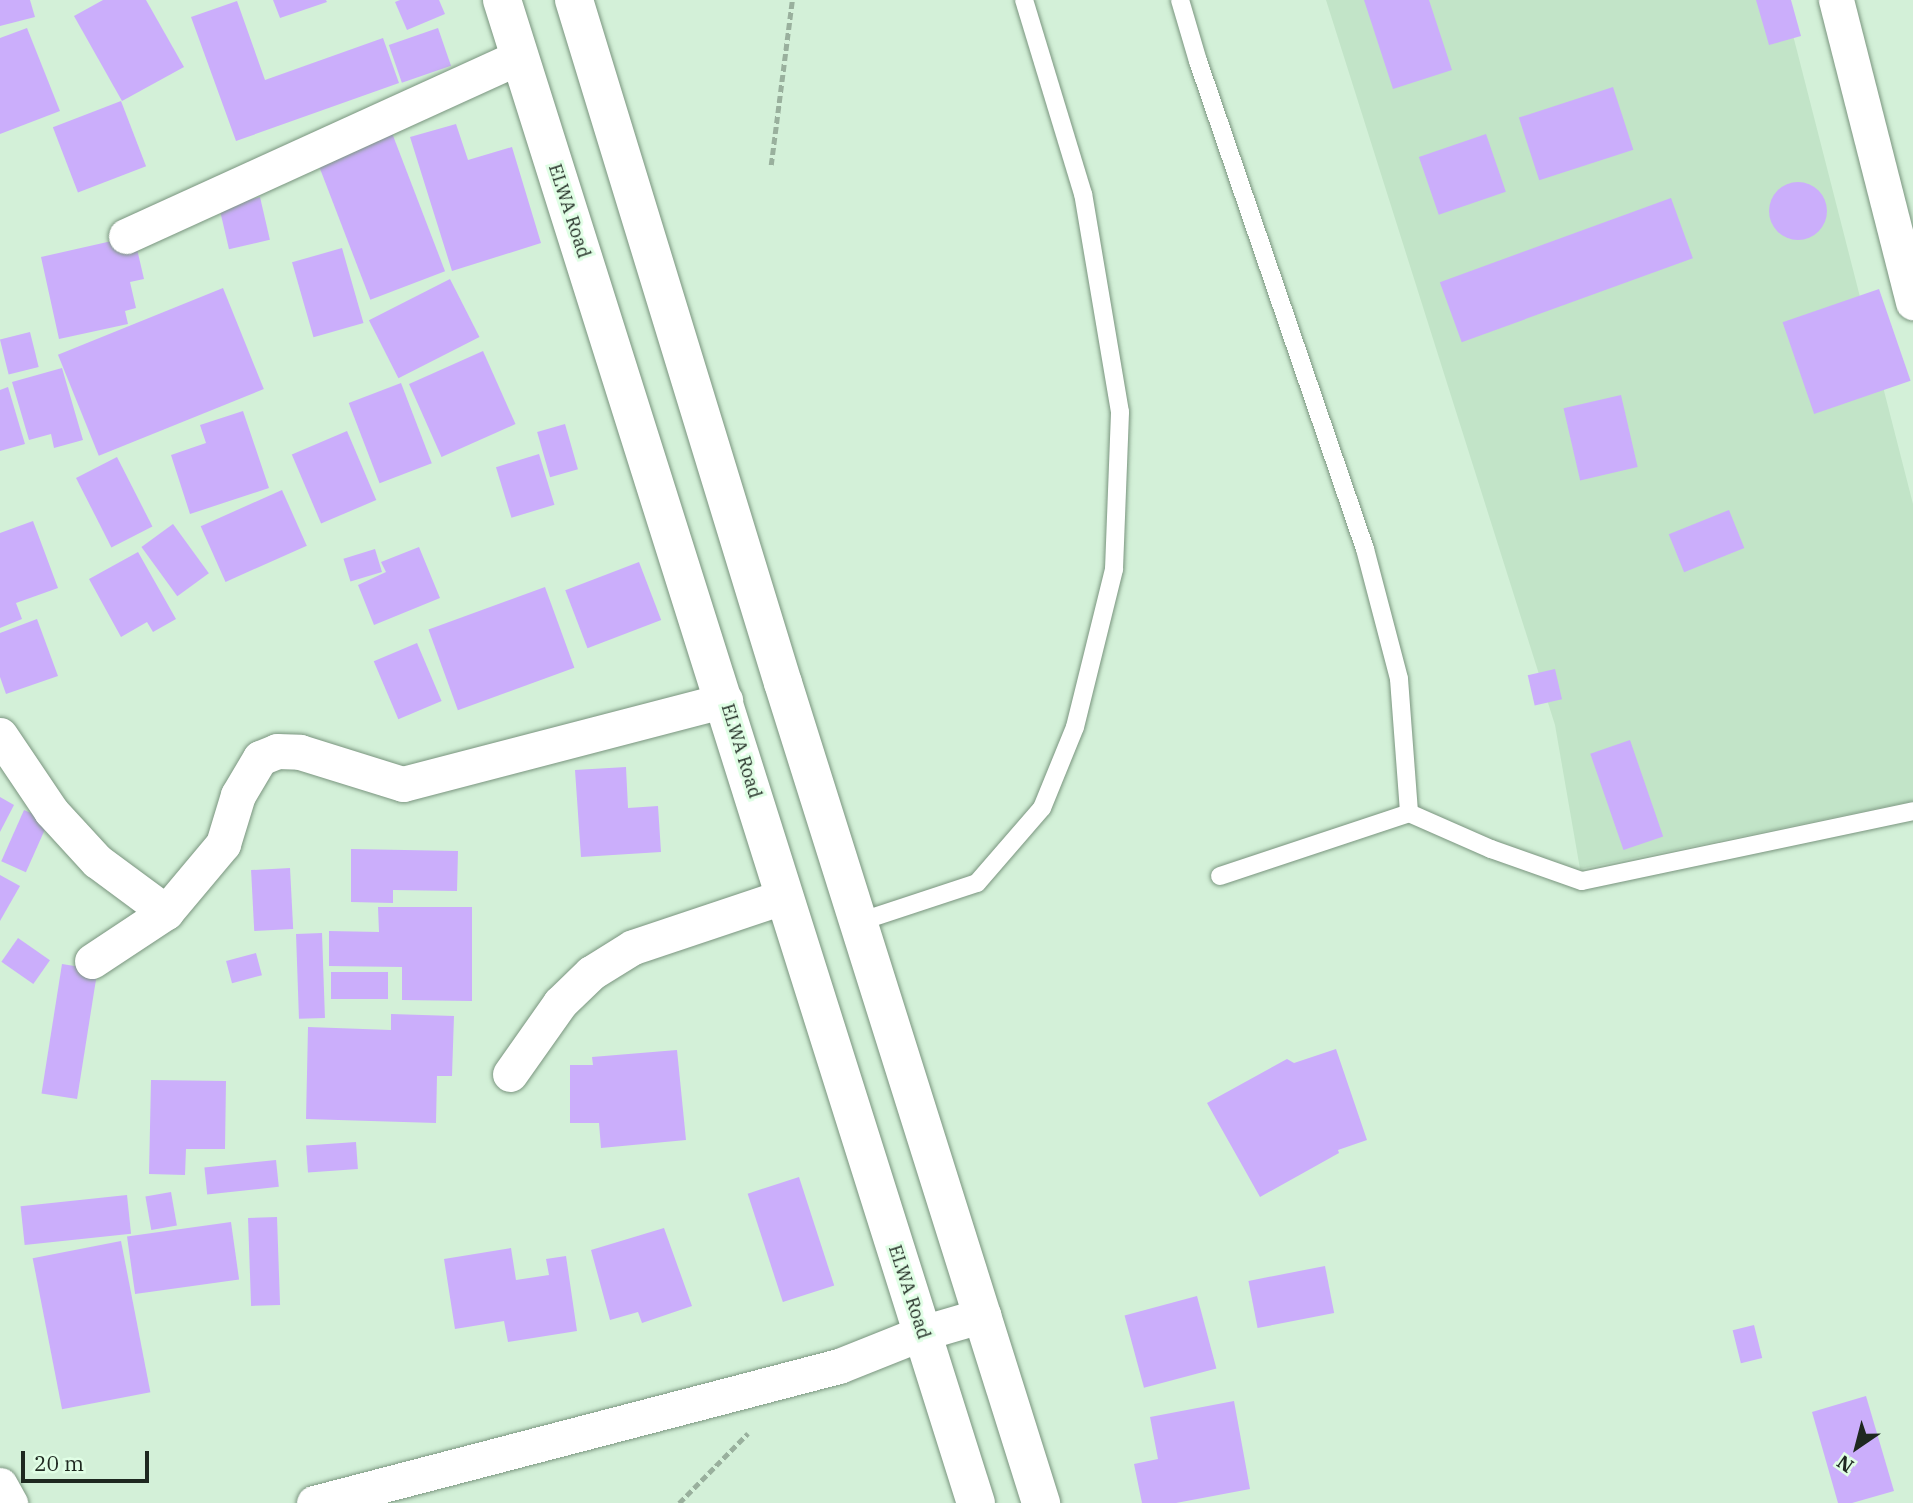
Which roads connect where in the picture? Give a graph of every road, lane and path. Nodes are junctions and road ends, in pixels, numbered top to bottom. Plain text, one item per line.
1 (502, 0) edge
2 (574, 0) edge
3 (793, 0) edge
4 (1024, 0) edge
5 (1180, 0) edge
6 (1836, 0) edge
7 (519, 57) junction
8 (771, 165) dead end
9 (126, 236) dead end
10 (1913, 302) edge
11 (725, 700) junction
12 (0, 735) edge
13 (1913, 811) edge
14 (1409, 813) junction
15 (1220, 876) dead end
16 (785, 896) junction
17 (166, 912) junction
18 (859, 922) junction
19 (92, 961) dead end
20 (510, 1074) dead end
21 (983, 1315) junction
22 (922, 1333) junction
23 (757, 1429) dead end
24 (0, 1485) edge
25 (9, 1503) edge
26 (314, 1503) edge
27 (679, 1503) edge
28 (976, 1503) edge
29 (1041, 1503) edge

1 - 7 main road, ELWA Road
2 - 18 main road
3 - 8 path
4 - 18 lane
5 - 14 lane
6 - 10 street
7 - 9 street
7 - 11 main road, ELWA Road
11 - 16 main road, ELWA Road
11 - 17 street
12 - 17 street
13 - 14 lane
14 - 15 lane
16 - 20 street
16 - 22 main road, ELWA Road
17 - 19 street
18 - 21 main road
21 - 22 street
21 - 29 main road
22 - 26 street
22 - 28 main road, ELWA Road
23 - 27 path
24 - 25 street

